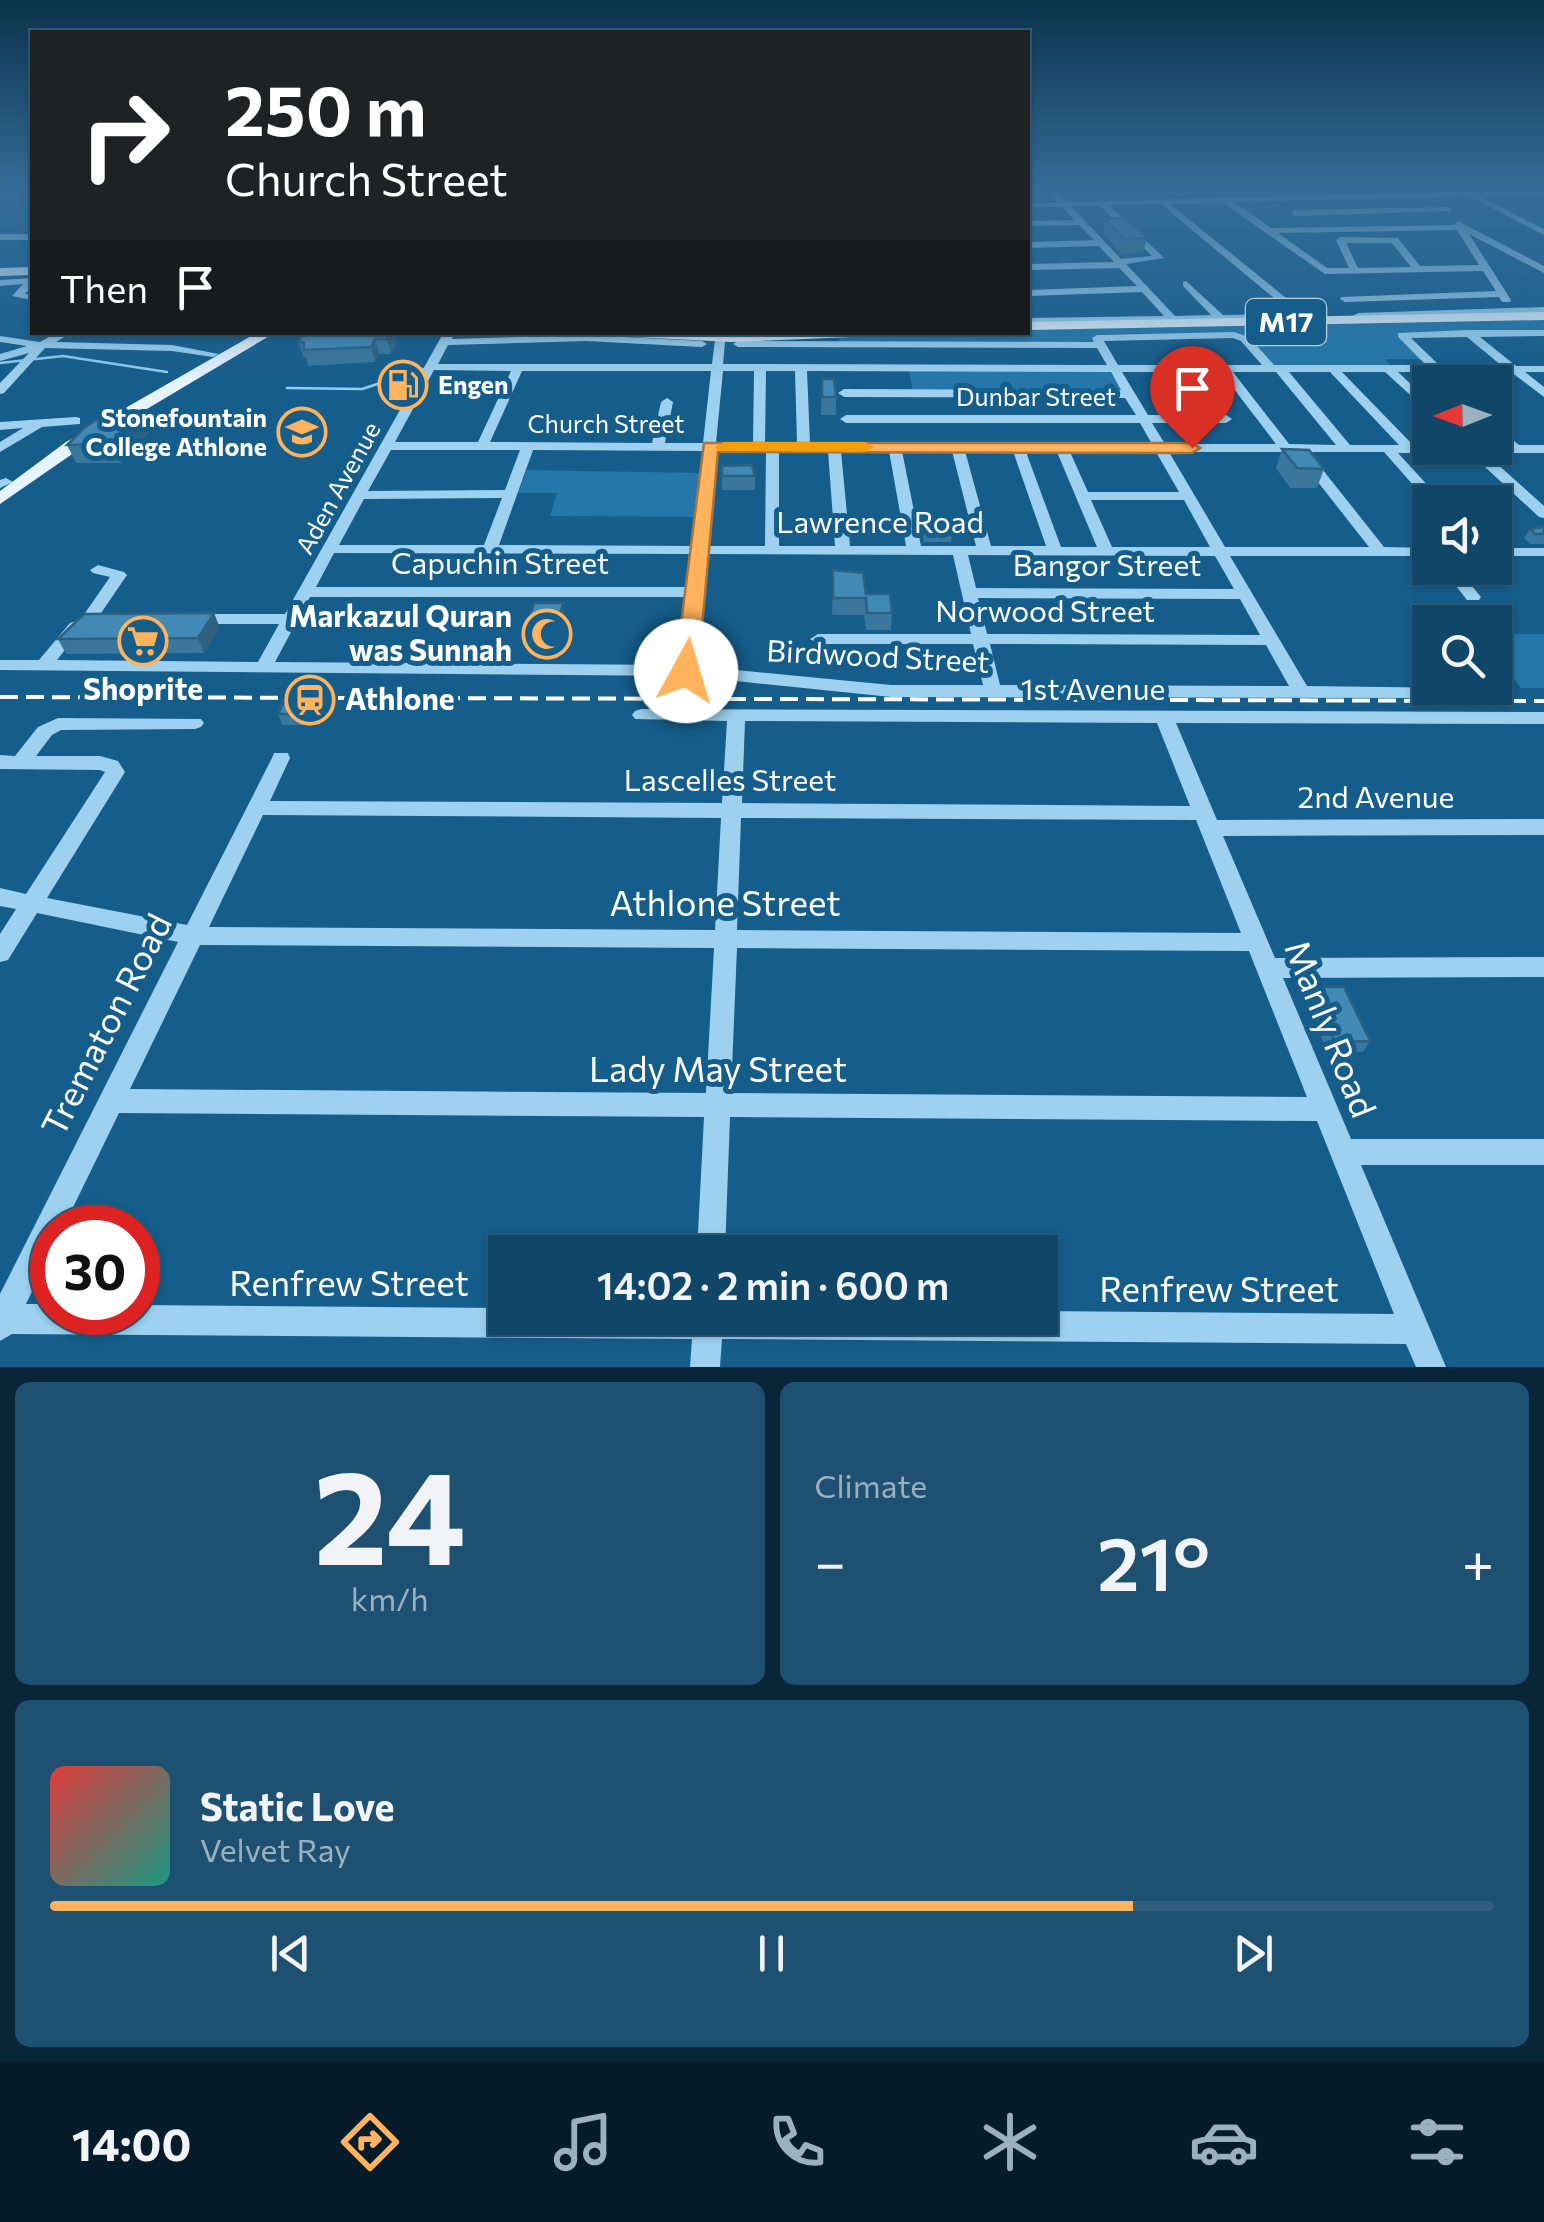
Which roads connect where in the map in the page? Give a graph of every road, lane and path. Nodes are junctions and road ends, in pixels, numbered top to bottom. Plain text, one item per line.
1 (1110, 254) edge
2 (1155, 254) edge
3 (1226, 254) edge
4 (1300, 254) edge
5 (1347, 254) edge
6 (1404, 254) edge
7 (1477, 254) edge
8 (1513, 254) edge
9 (1120, 264) junction
10 (1030, 268) edge
11 (1486, 268) junction
12 (1418, 270) junction
13 (1544, 270) edge
14 (1356, 272) junction
15 (0, 277) edge
16 (30, 277) edge
17 (30, 280) edge
18 (1186, 284) dead end
19 (1145, 289) junction
20 (1030, 293) edge
21 (1502, 294) junction
22 (30, 298) edge
23 (1345, 298) dead end
24 (1516, 311) junction
25 (1544, 313) edge
26 (1170, 316) junction
27 (1219, 317) junction
28 (1303, 317) junction
29 (1031, 322) edge
30 (1544, 333) edge
31 (1468, 334) junction
32 (61, 335) edge
33 (141, 335) edge
34 (168, 335) edge
35 (245, 335) edge
36 (263, 335) edge
37 (721, 335) edge
38 (448, 337) edge
39 (0, 339) edge
40 (1103, 340) junction
41 (702, 344) dead end
42 (738, 344) dead end
43 (156, 347) junction
44 (126, 348) junction
45 (34, 353) junction
46 (213, 354) junction
47 (0, 358) edge
48 (1428, 365) edge
49 (518, 367) junction
50 (431, 368) junction
51 (718, 368) junction
52 (760, 368) junction
53 (801, 368) junction
54 (841, 368) junction
55 (1115, 369) junction
56 (1225, 369) junction
57 (1276, 369) junction
58 (1333, 369) junction
59 (1388, 369) junction
60 (1412, 369) edge
61 (1514, 369) junction
62 (1544, 370) edge
63 (187, 373) junction
64 (0, 390) edge
65 (1412, 392) edge
66 (844, 393) junction
67 (968, 393) junction
68 (1130, 394) junction
69 (1544, 394) edge
70 (667, 402) dead end
71 (846, 419) junction
72 (976, 419) junction
73 (1144, 419) junction
74 (1226, 419) dead end
75 (76, 421) dead end
76 (38, 424) junction
77 (0, 426) edge
78 (1512, 445) edge
79 (388, 446) junction
80 (482, 446) junction
81 (528, 447) junction
82 (658, 447) junction
83 (710, 447) junction
84 (766, 447) junction
85 (804, 447) junction
86 (842, 447) junction
87 (895, 447) junction
88 (0, 448) edge
89 (957, 448) junction
90 (985, 448) junction
91 (1018, 448) junction
92 (1062, 448) junction
93 (1160, 448) junction
94 (1292, 448) junction
95 (1347, 448) junction
96 (1388, 449) junction
97 (1410, 449) joint
98 (1512, 449) edge
99 (1516, 449) junction
100 (1544, 449) edge
101 (1491, 465) edge
102 (1421, 485) edge
103 (2, 488) edge
104 (510, 494) junction
105 (360, 495) junction
106 (1083, 496) junction
107 (1188, 496) junction
108 (1544, 514) edge
109 (330, 550) junction
110 (490, 550) junction
111 (699, 550) junction
112 (772, 550) junction
113 (843, 550) junction
114 (914, 550) junction
115 (960, 551) junction
116 (985, 551) junction
117 (1055, 551) junction
118 (1106, 551) junction
119 (1220, 552) junction
120 (1380, 552) junction
121 (1412, 552) edge
122 (1512, 552) edge
123 (1544, 552) edge
124 (98, 570) dead end
125 (1463, 585) edge
126 (306, 592) junction
127 (695, 592) junction
128 (970, 594) junction
129 (1245, 594) junction
130 (1473, 596) dead end
131 (88, 619) junction
132 (291, 619) junction
133 (117, 620) edge
134 (175, 620) edge
135 (818, 639) dead end
136 (980, 639) junction
137 (1271, 640) junction
138 (0, 665) edge
139 (44, 665) junction
140 (264, 666) junction
141 (686, 671) junction
142 (993, 692) junction
143 (1301, 692) junction
144 (1412, 692) edge
145 (642, 715) dead end
146 (736, 716) junction
147 (1164, 718) junction
148 (1544, 718) edge
149 (196, 723) dead end
150 (281, 758) dead end
151 (10, 762) edge
152 (257, 808) junction
153 (731, 811) junction
154 (1206, 821) junction
155 (1544, 827) edge
156 (0, 898) edge
157 (32, 904) junction
158 (194, 936) junction
159 (726, 939) junction
160 (1256, 942) junction
161 (0, 954) edge
162 (1544, 967) edge
163 (1266, 968) junction
164 (111, 1101) junction
165 (718, 1105) junction
166 (1324, 1109) junction
167 (1342, 1152) junction
168 (1544, 1152) edge
169 (712, 1235) edge
170 (488, 1321) edge
171 (2, 1322) edge
172 (1058, 1324) edge
173 (1415, 1329) junction
174 (707, 1335) edge
175 (705, 1367) edge
176 (1431, 1367) edge

1 - 9 street
2 - 9 street
3 - 28 street
4 - 14 street
5 - 14 street
6 - 12 street
7 - 11 street
8 - 13 street
9 - 10 street
9 - 19 street
11 - 12 street
11 - 21 street
12 - 14 street
15 - 16 main road
17 - 22 street
18 - 27 street
19 - 20 street
19 - 26 street
21 - 23 street
21 - 24 street
24 - 25 street
24 - 28 street
25 - 29 main road, M17
26 - 27 street
26 - 29 street
27 - 28 street
30 - 31 street
31 - 48 street
31 - 61 street
32 - 45 street
33 - 44 street
34 - 43 street
35 - 46 main road
36 - 63 main road
37 - 51 street
38 - 41 street
38 - 50 street, Aden Avenue
39 - 45 street
40 - 42 street
40 - 55 street
40 - 57 street
43 - 44 street
43 - 46 street
44 - 45 street
45 - 47 street
45 - 64 street
46 - 63 main road
49 - 50 street
49 - 51 street
49 - 80 street
50 - 79 street, Aden Avenue
51 - 52 street
51 - 83 street
52 - 53 street
52 - 84 street
53 - 54 street
53 - 85 street
54 - 55 street
54 - 66 street
55 - 56 street
55 - 68 street
56 - 57 street
56 - 94 street
57 - 58 street
57 - 95 street
58 - 59 street
58 - 97 street
59 - 60 street
59 - 65 street
61 - 62 street
61 - 69 street
63 - 103 main road
66 - 67 street
66 - 71 street
67 - 68 street
67 - 72 street
68 - 73 street
70 - 82 street
71 - 72 street, Dunbar Street
71 - 86 street
72 - 73 street, Dunbar Street
72 - 90 street
73 - 74 street, Dunbar Street
73 - 93 street
75 - 76 street
76 - 77 street
76 - 88 street
78 - 99 street
79 - 80 street, Church Street
79 - 105 street, Aden Avenue
80 - 81 street, Church Street
81 - 82 street, Church Street
81 - 104 street
82 - 83 street, Church Street
83 - 84 street, Church Street
83 - 111 street
84 - 85 street, Church Street
84 - 112 street
85 - 86 street, Church Street
86 - 87 street, Church Street
86 - 113 street
87 - 89 street, Church Street
87 - 114 street
89 - 90 street, Church Street
89 - 116 street
90 - 91 street, Church Street
91 - 92 street, Church Street
91 - 117 street
92 - 93 street, Church Street
92 - 106 street
93 - 94 street, Church Street
93 - 107 street
94 - 95 street, Church Street
94 - 120 street
95 - 96 street, Church Street
96 - 97 street, Church Street
96 - 102 street
98 - 99 street, Church Street
99 - 100 street, Church Street
101 - 108 street
104 - 105 street
104 - 110 street
105 - 109 street, Aden Avenue
106 - 107 street
106 - 118 street
107 - 119 street
109 - 110 street, Lawrence Road
109 - 126 street, Aden Avenue
110 - 111 street, Lawrence Road
111 - 112 street, Lawrence Road
111 - 127 street
112 - 113 street, Lawrence Road
113 - 114 street, Lawrence Road
114 - 115 street, Lawrence Road
115 - 116 street, Lawrence Road
115 - 128 street
116 - 117 street, Lawrence Road
117 - 118 street, Lawrence Road
118 - 119 street, Lawrence Road
119 - 120 street, Lawrence Road
119 - 129 street
120 - 121 street, Lawrence Road
122 - 123 street
124 - 131 street
125 - 130 street
126 - 127 street, Capuchin Street
126 - 132 street, Aden Avenue
127 - 141 street
128 - 129 street, Bangor Street
128 - 136 street
129 - 137 street
131 - 133 street
131 - 139 street
132 - 134 street
132 - 140 street, Aden Avenue
135 - 136 street, Norwood Street
136 - 137 street, Norwood Street
136 - 142 street
137 - 143 street
138 - 139 street, Birdwood Street
139 - 140 street, Birdwood Street
140 - 141 street, Birdwood Street
141 - 142 street, Birdwood Street
142 - 143 street, Birdwood Street
143 - 144 street, Birdwood Street
145 - 146 street, 1st Avenue
146 - 147 street, 1st Avenue
146 - 153 street
147 - 148 street, 1st Avenue
147 - 154 street, Manly Road
149 - 151 street
150 - 152 street, Trematon Road
151 - 157 street
152 - 153 street, Lascelles Street
152 - 158 street, Trematon Road
153 - 154 street, Lascelles Street
153 - 159 street
154 - 155 street, 2nd Avenue
154 - 160 street, Manly Road
156 - 157 street, Athlone Street
157 - 158 street, Athlone Street
157 - 161 street
158 - 159 street, Athlone Street
158 - 164 street, Trematon Road
159 - 160 street, Athlone Street
159 - 165 street
160 - 163 street, Manly Road
162 - 163 street
163 - 166 street, Manly Road
164 - 165 street, Lady May Street
164 - 171 street, Trematon Road
165 - 166 street, Lady May Street
165 - 169 street
166 - 167 street, Manly Road
167 - 168 street
167 - 173 street, Manly Road
170 - 171 street, Renfrew Street
172 - 173 street, Renfrew Street
173 - 176 street, Manly Road
174 - 175 street

